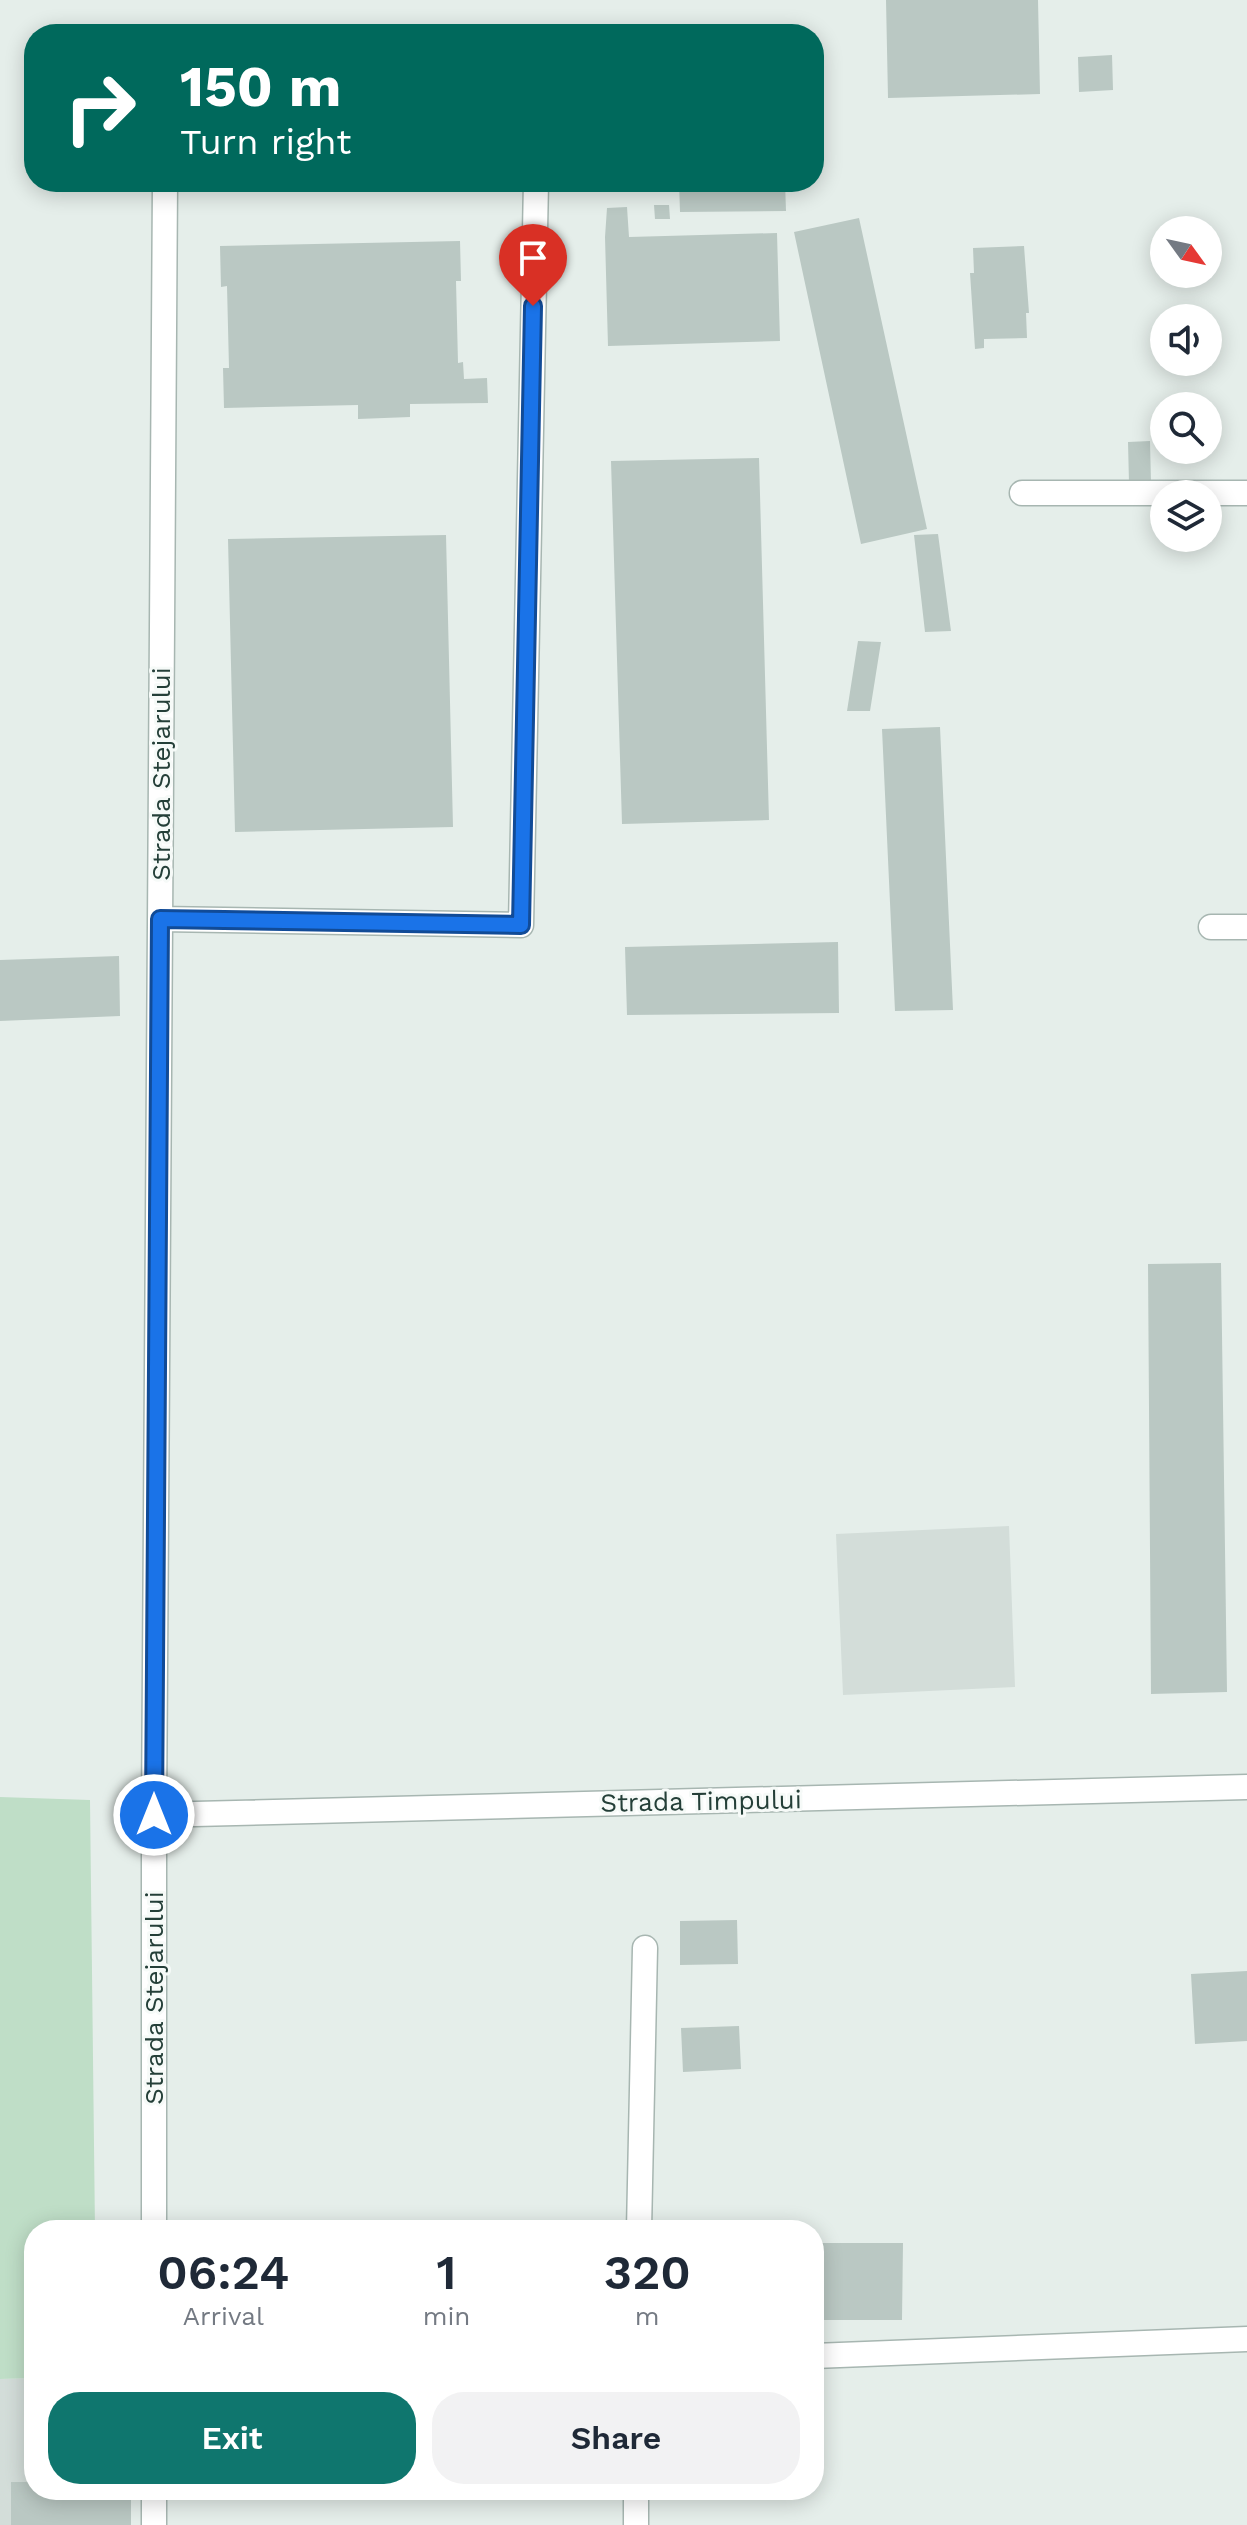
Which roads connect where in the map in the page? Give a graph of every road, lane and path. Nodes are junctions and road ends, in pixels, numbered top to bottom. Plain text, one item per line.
1 (165, 192) edge
2 (536, 192) edge
3 (1022, 493) dead end
4 (1247, 493) edge
5 (160, 919) junction
6 (1211, 927) dead end
7 (1247, 927) edge
8 (1247, 1787) edge
9 (154, 1815) junction
10 (645, 1948) dead end
11 (154, 2220) edge
12 (639, 2220) edge
13 (1247, 2339) edge
14 (824, 2356) edge
15 (154, 2500) edge
16 (636, 2500) edge
17 (154, 2525) edge
18 (636, 2525) edge

1 - 5 street, Strada Stejarului
2 - 5 street
3 - 4 street
5 - 9 street, Strada Stejarului
6 - 7 street
8 - 9 street, Strada Timpului
9 - 11 street, Strada Stejarului
10 - 12 street
13 - 14 street
15 - 17 street
16 - 18 street

